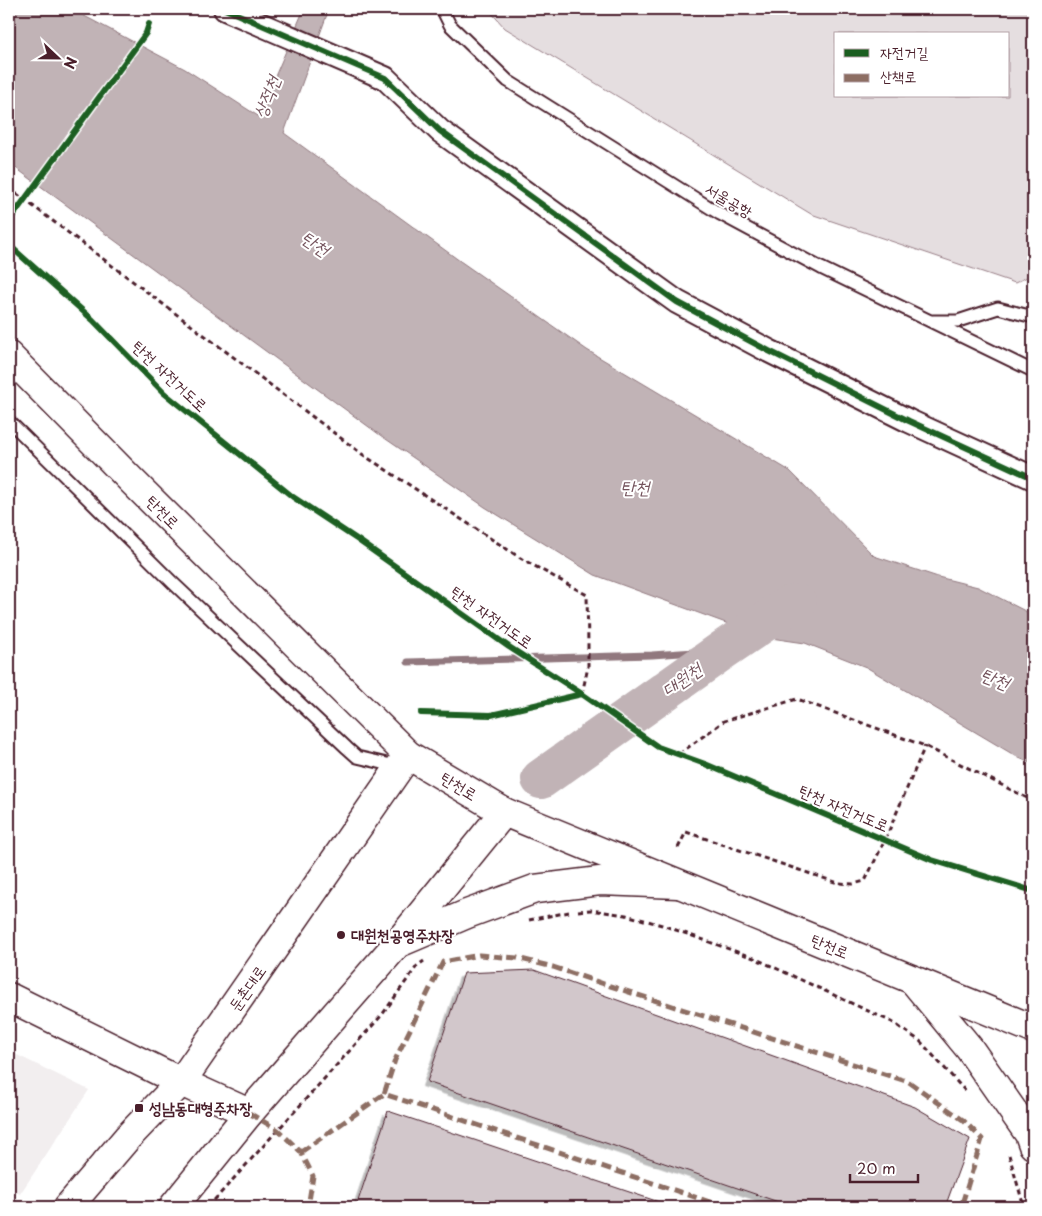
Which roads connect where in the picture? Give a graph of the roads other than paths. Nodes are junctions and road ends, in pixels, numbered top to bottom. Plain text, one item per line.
1 (442, 9) edge
2 (231, 11) edge
3 (1033, 316) edge
4 (929, 321) junction
5 (9, 356) edge
6 (1028, 365) edge
7 (1033, 372) edge
8 (9, 421) edge
9 (1033, 478) edge
10 (404, 761) junction
11 (504, 812) junction
12 (678, 884) junction
13 (397, 944) junction
14 (913, 980) junction
15 (9, 996) edge
16 (1033, 1029) edge
17 (182, 1082) junction
18 (249, 1113) junction
19 (1021, 1149) edge
20 (68, 1207) edge
21 (174, 1207) edge

1 - 4 lane, 서울공항
2 - 9 street
3 - 4 lane
4 - 6 lane, 서울공항
5 - 10 main road, 탄천로
6 - 7 lane, 서울공항
8 - 10 lane
10 - 11 main road, 탄천로
10 - 17 main road, 둔촌대로
11 - 12 main road, 탄천로
11 - 13 main road
12 - 13 main road
12 - 14 main road, 탄천로
13 - 18 main road
14 - 16 main road, 탄천로
14 - 19 main road
15 - 17 main road
17 - 18 main road
17 - 20 main road, 둔촌대로
18 - 21 main road

